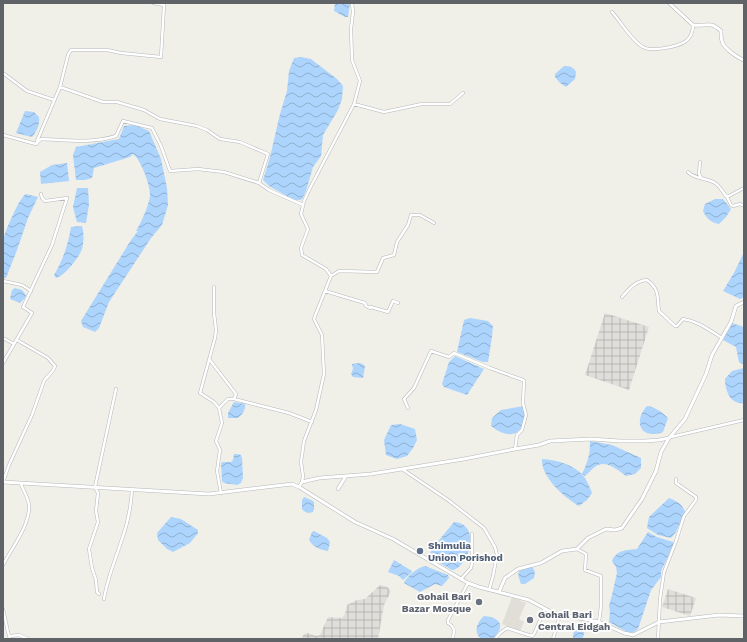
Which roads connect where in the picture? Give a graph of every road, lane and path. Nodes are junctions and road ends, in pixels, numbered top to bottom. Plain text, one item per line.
1 (153, 3) edge
2 (352, 3) edge
3 (669, 3) edge
4 (612, 12) dead end
5 (693, 25) junction
6 (744, 60) edge
7 (3, 73) edge
8 (60, 87) junction
9 (463, 93) dead end
10 (54, 100) junction
11 (354, 104) junction
12 (3, 135) edge
13 (36, 144) junction
14 (700, 162) dead end
15 (688, 172) dead end
16 (701, 177) junction
17 (259, 183) junction
18 (744, 188) edge
19 (41, 194) dead end
20 (727, 197) junction
21 (303, 205) junction
22 (744, 206) edge
23 (434, 223) dead end
24 (331, 276) junction
25 (3, 281) edge
26 (214, 287) dead end
27 (31, 291) junction
28 (325, 291) junction
29 (622, 297) dead end
30 (744, 302) edge
31 (398, 303) dead end
32 (3, 338) edge
33 (722, 338) junction
34 (17, 340) junction
35 (14, 344) junction
36 (209, 359) junction
37 (3, 363) edge
38 (116, 389) dead end
39 (234, 400) junction
40 (219, 408) junction
41 (408, 408) dead end
42 (744, 420) edge
43 (312, 422) junction
44 (670, 437) junction
45 (515, 449) junction
46 (402, 469) junction
47 (346, 476) junction
48 (676, 479) dead end
49 (3, 482) edge
50 (302, 482) junction
51 (21, 484) junction
52 (95, 487) junction
53 (299, 487) junction
54 (338, 489) dead end
55 (132, 490) junction
56 (221, 494) junction
57 (472, 534) dead end
58 (577, 549) junction
59 (3, 565) edge
60 (461, 579) junction
61 (468, 583) junction
62 (489, 590) junction
63 (499, 592) junction
64 (99, 594) dead end
65 (104, 599) dead end
66 (3, 609) edge
67 (545, 609) junction
68 (560, 615) junction
69 (744, 616) edge
70 (599, 622) junction
71 (659, 622) junction
72 (10, 637) edge
73 (28, 639) edge
74 (452, 639) edge
75 (495, 639) edge
76 (553, 639) edge
77 (658, 639) edge

1 - 8 street
2 - 11 street
3 - 5 street
4 - 5 street
5 - 6 street
7 - 10 street
8 - 10 street
8 - 17 street
9 - 11 street
10 - 13 street
11 - 21 street
12 - 13 street
13 - 17 street
14 - 16 street
15 - 16 street
16 - 20 street
17 - 21 street
18 - 20 street
19 - 27 street
20 - 22 street
21 - 24 street
23 - 24 street
24 - 28 street
25 - 27 street
26 - 36 street
27 - 34 street
28 - 31 street
28 - 43 street
29 - 33 street
30 - 33 street
32 - 35 street
33 - 44 street
34 - 35 street
34 - 49 street
35 - 37 street
36 - 39 street
36 - 40 street
38 - 52 street
39 - 40 street
39 - 43 street
40 - 56 street
41 - 45 street
42 - 44 street
43 - 50 street
44 - 45 street
44 - 58 street
45 - 46 street
46 - 47 street
46 - 62 street
47 - 50 street
47 - 54 street
48 - 71 street
49 - 51 street
50 - 53 street
51 - 52 street
51 - 59 street
52 - 55 street
52 - 64 street
53 - 56 street
53 - 60 street
55 - 56 street
55 - 65 street
57 - 60 street
58 - 63 street
58 - 70 street
60 - 61 street
61 - 62 street
61 - 74 street
62 - 63 street
63 - 67 street
66 - 72 street
67 - 68 street
67 - 75 street
68 - 70 street
68 - 76 street
69 - 71 street
70 - 71 street
71 - 77 street
72 - 73 street

